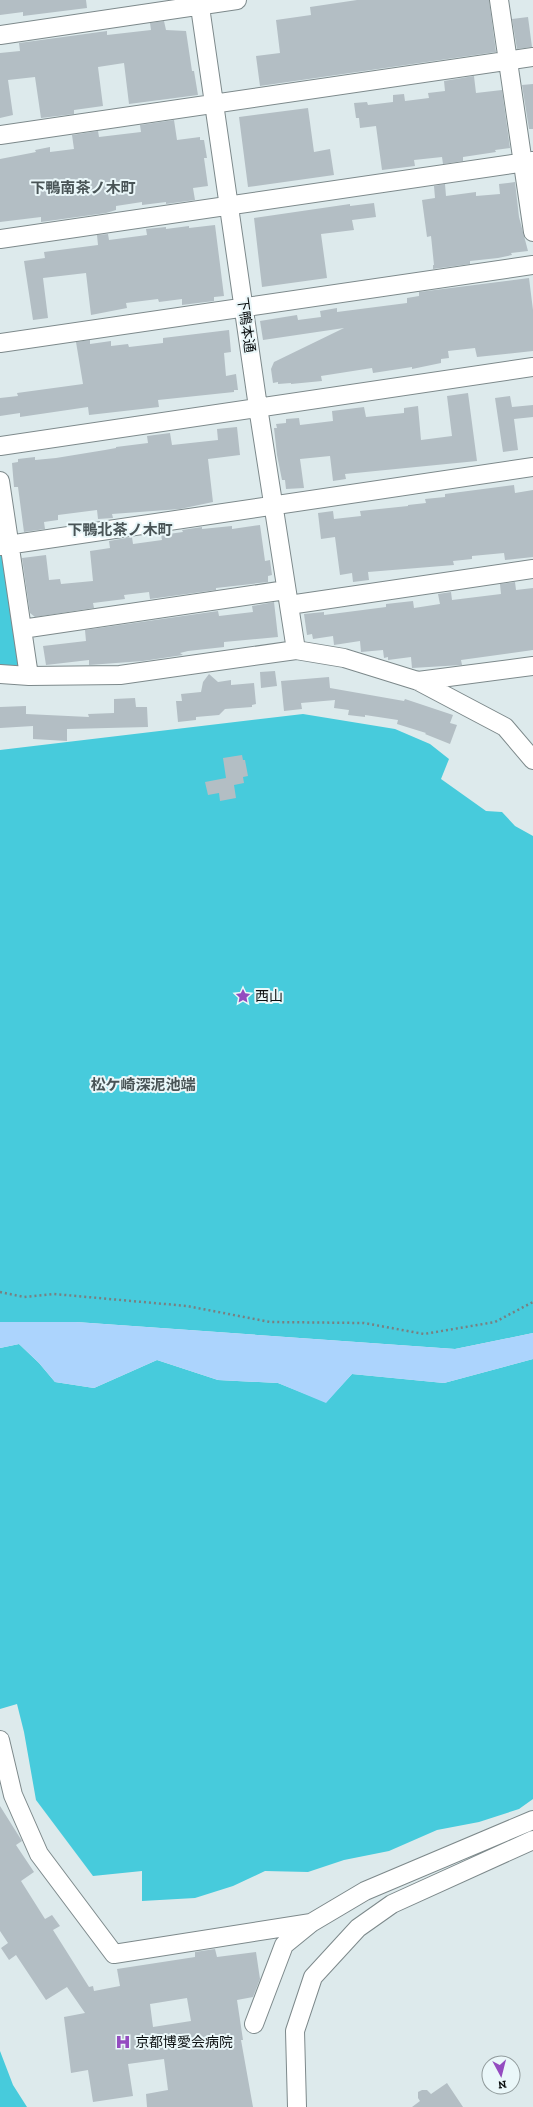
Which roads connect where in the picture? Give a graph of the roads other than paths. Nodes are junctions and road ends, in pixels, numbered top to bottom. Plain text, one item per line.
1 (237, 0) edge
2 (499, 0) edge
3 (200, 3) edge
4 (0, 35) edge
5 (533, 57) edge
6 (508, 61) junction
7 (214, 104) junction
8 (0, 135) edge
9 (528, 162) edge
10 (229, 206) junction
11 (533, 232) edge
12 (0, 239) edge
13 (533, 264) edge
14 (244, 307) junction
15 (0, 343) edge
16 (533, 367) edge
17 (258, 408) junction
18 (0, 446) edge
19 (533, 467) edge
20 (0, 481) edge
21 (273, 505) junction
22 (5, 545) edge
23 (533, 569) edge
24 (288, 597) junction
25 (22, 629) junction
26 (296, 650) junction
27 (533, 666) edge
28 (0, 674) edge
29 (29, 676) junction
30 (418, 681) junction
31 (533, 760) edge
32 (0, 1740) edge
33 (533, 1820) edge
34 (531, 1845) edge
35 (311, 1922) junction
36 (254, 2024) dead end
37 (297, 2107) edge

1 - 3 street
2 - 6 street
3 - 4 street
3 - 7 street, 下鴨本通
5 - 6 street
6 - 7 street
6 - 9 street
7 - 8 street
7 - 10 street, 下鴨本通
9 - 10 street
9 - 11 street
10 - 12 street
10 - 14 street, 下鴨本通
13 - 14 street
14 - 15 street
14 - 17 street, 下鴨本通
16 - 17 street
17 - 18 street
17 - 21 street, 下鴨本通
19 - 21 street
20 - 22 street
21 - 22 street
21 - 24 street, 下鴨本通
22 - 25 street
23 - 24 street
24 - 25 street
24 - 26 street, 下鴨本通
25 - 29 street
26 - 29 street
26 - 30 street
27 - 30 street
28 - 29 street
30 - 31 street
32 - 35 street
33 - 35 street
34 - 37 street
35 - 36 street

